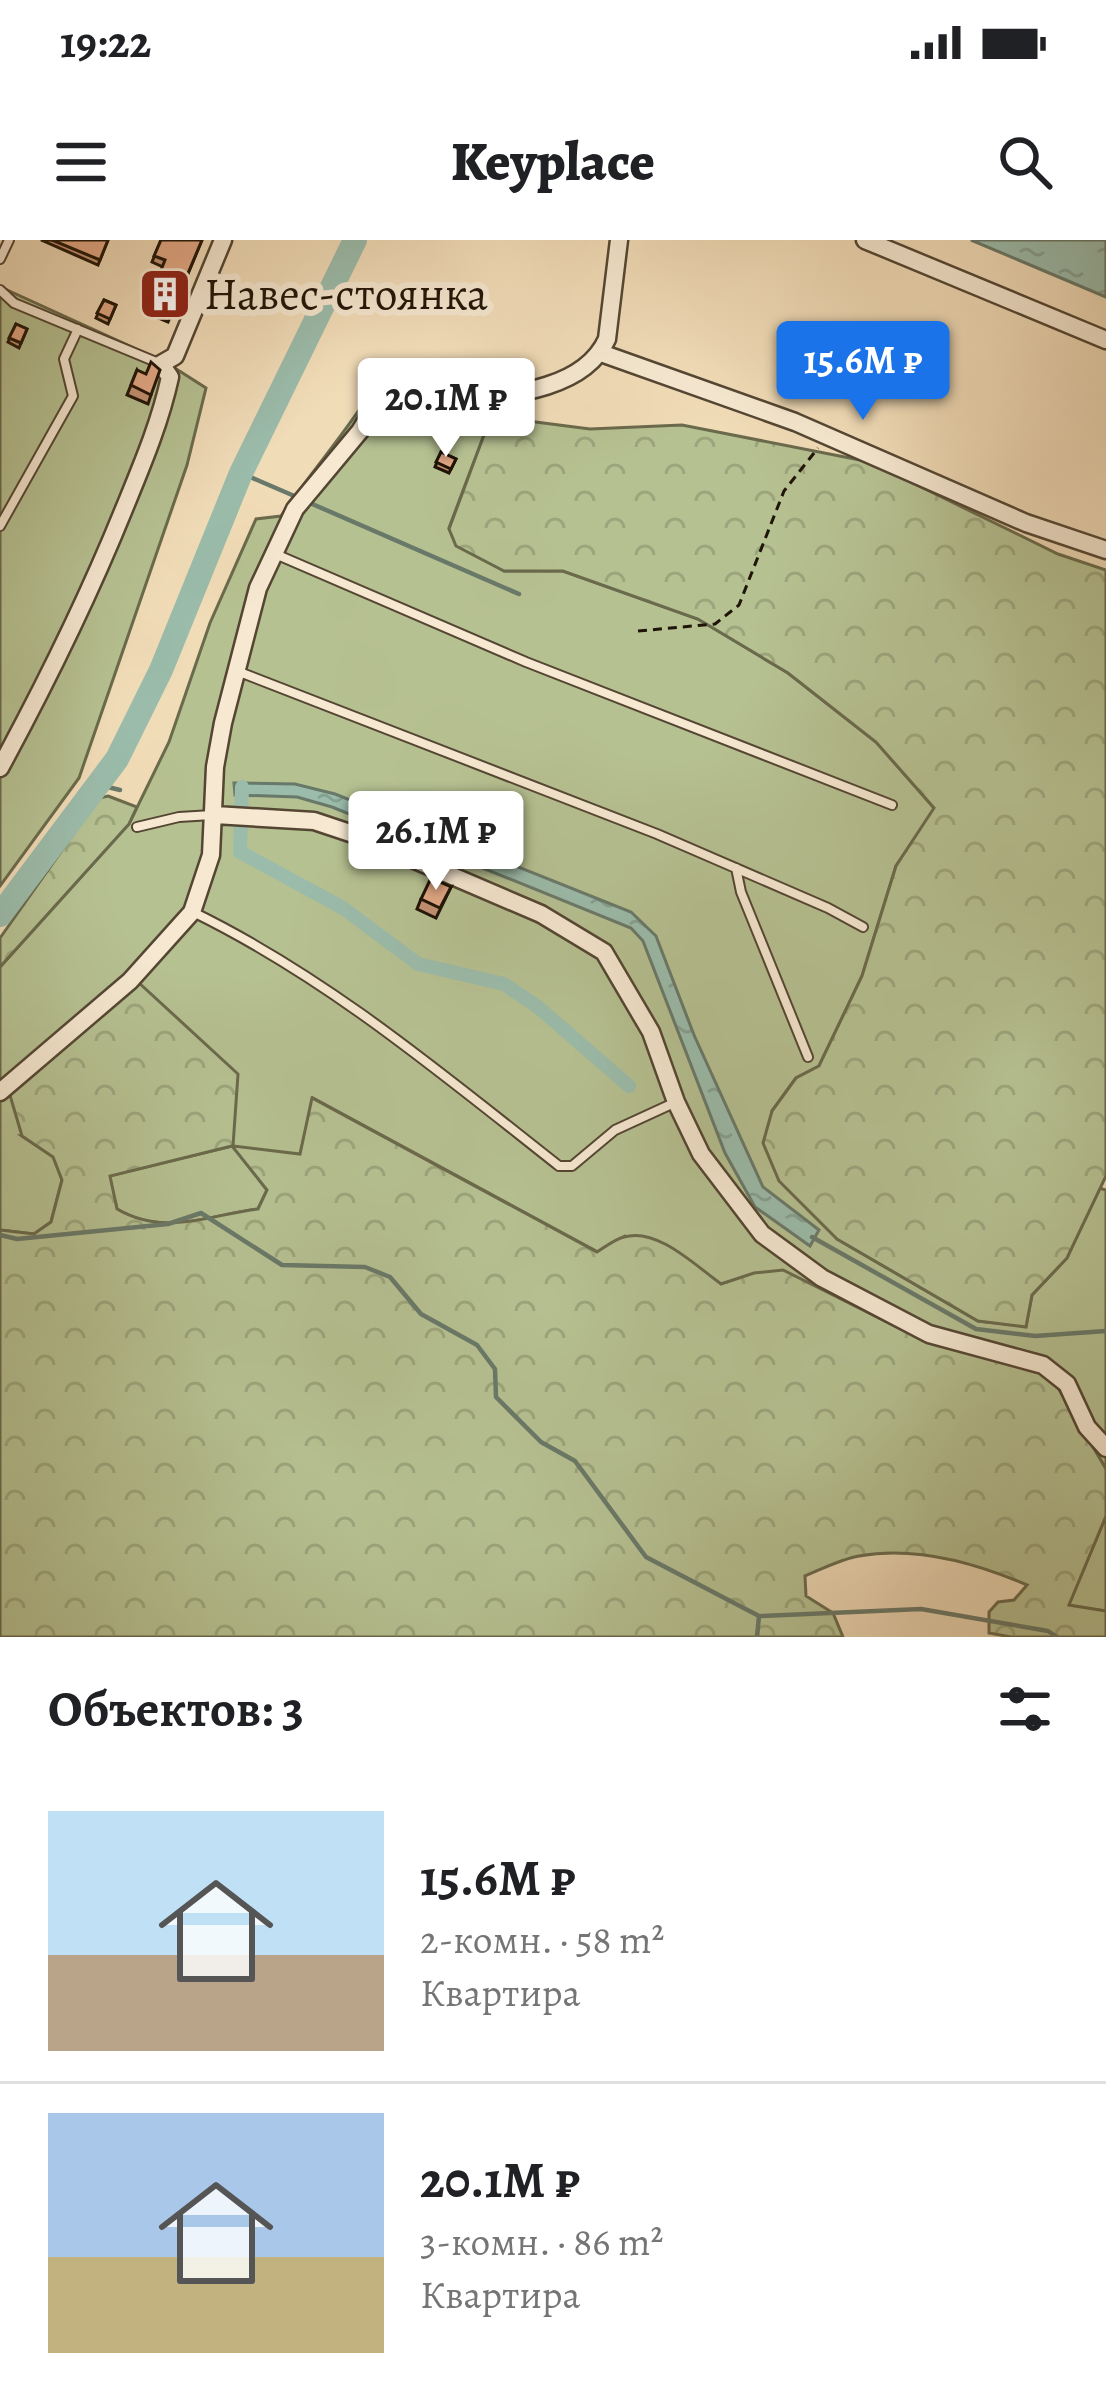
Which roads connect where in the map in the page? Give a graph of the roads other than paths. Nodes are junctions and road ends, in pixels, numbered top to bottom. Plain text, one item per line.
1 (9, 240) edge
2 (223, 240) edge
3 (619, 240) edge
4 (865, 240) edge
5 (0, 260) edge
6 (0, 290) edge
7 (78, 329) junction
8 (1106, 340) edge
9 (601, 353) junction
10 (161, 364) junction
11 (0, 526) edge
12 (1106, 550) edge
13 (272, 552) junction
14 (236, 670) junction
15 (0, 768) edge
16 (892, 805) dead end
17 (215, 815) junction
18 (137, 827) dead end
19 (736, 868) junction
20 (192, 912) junction
21 (863, 927) dead end
22 (808, 1057) dead end
23 (0, 1092) edge
24 (676, 1102) junction
25 (1106, 1448) edge

1 - 5 lane
2 - 10 street
3 - 9 street
4 - 8 street
6 - 7 lane
7 - 10 lane
7 - 11 lane
9 - 12 street
9 - 13 street
10 - 15 street
13 - 14 street
13 - 16 lane
14 - 17 street
14 - 19 lane
17 - 18 lane
17 - 20 street
17 - 24 street
19 - 21 lane
19 - 22 lane
20 - 23 street
20 - 24 lane
24 - 25 street

